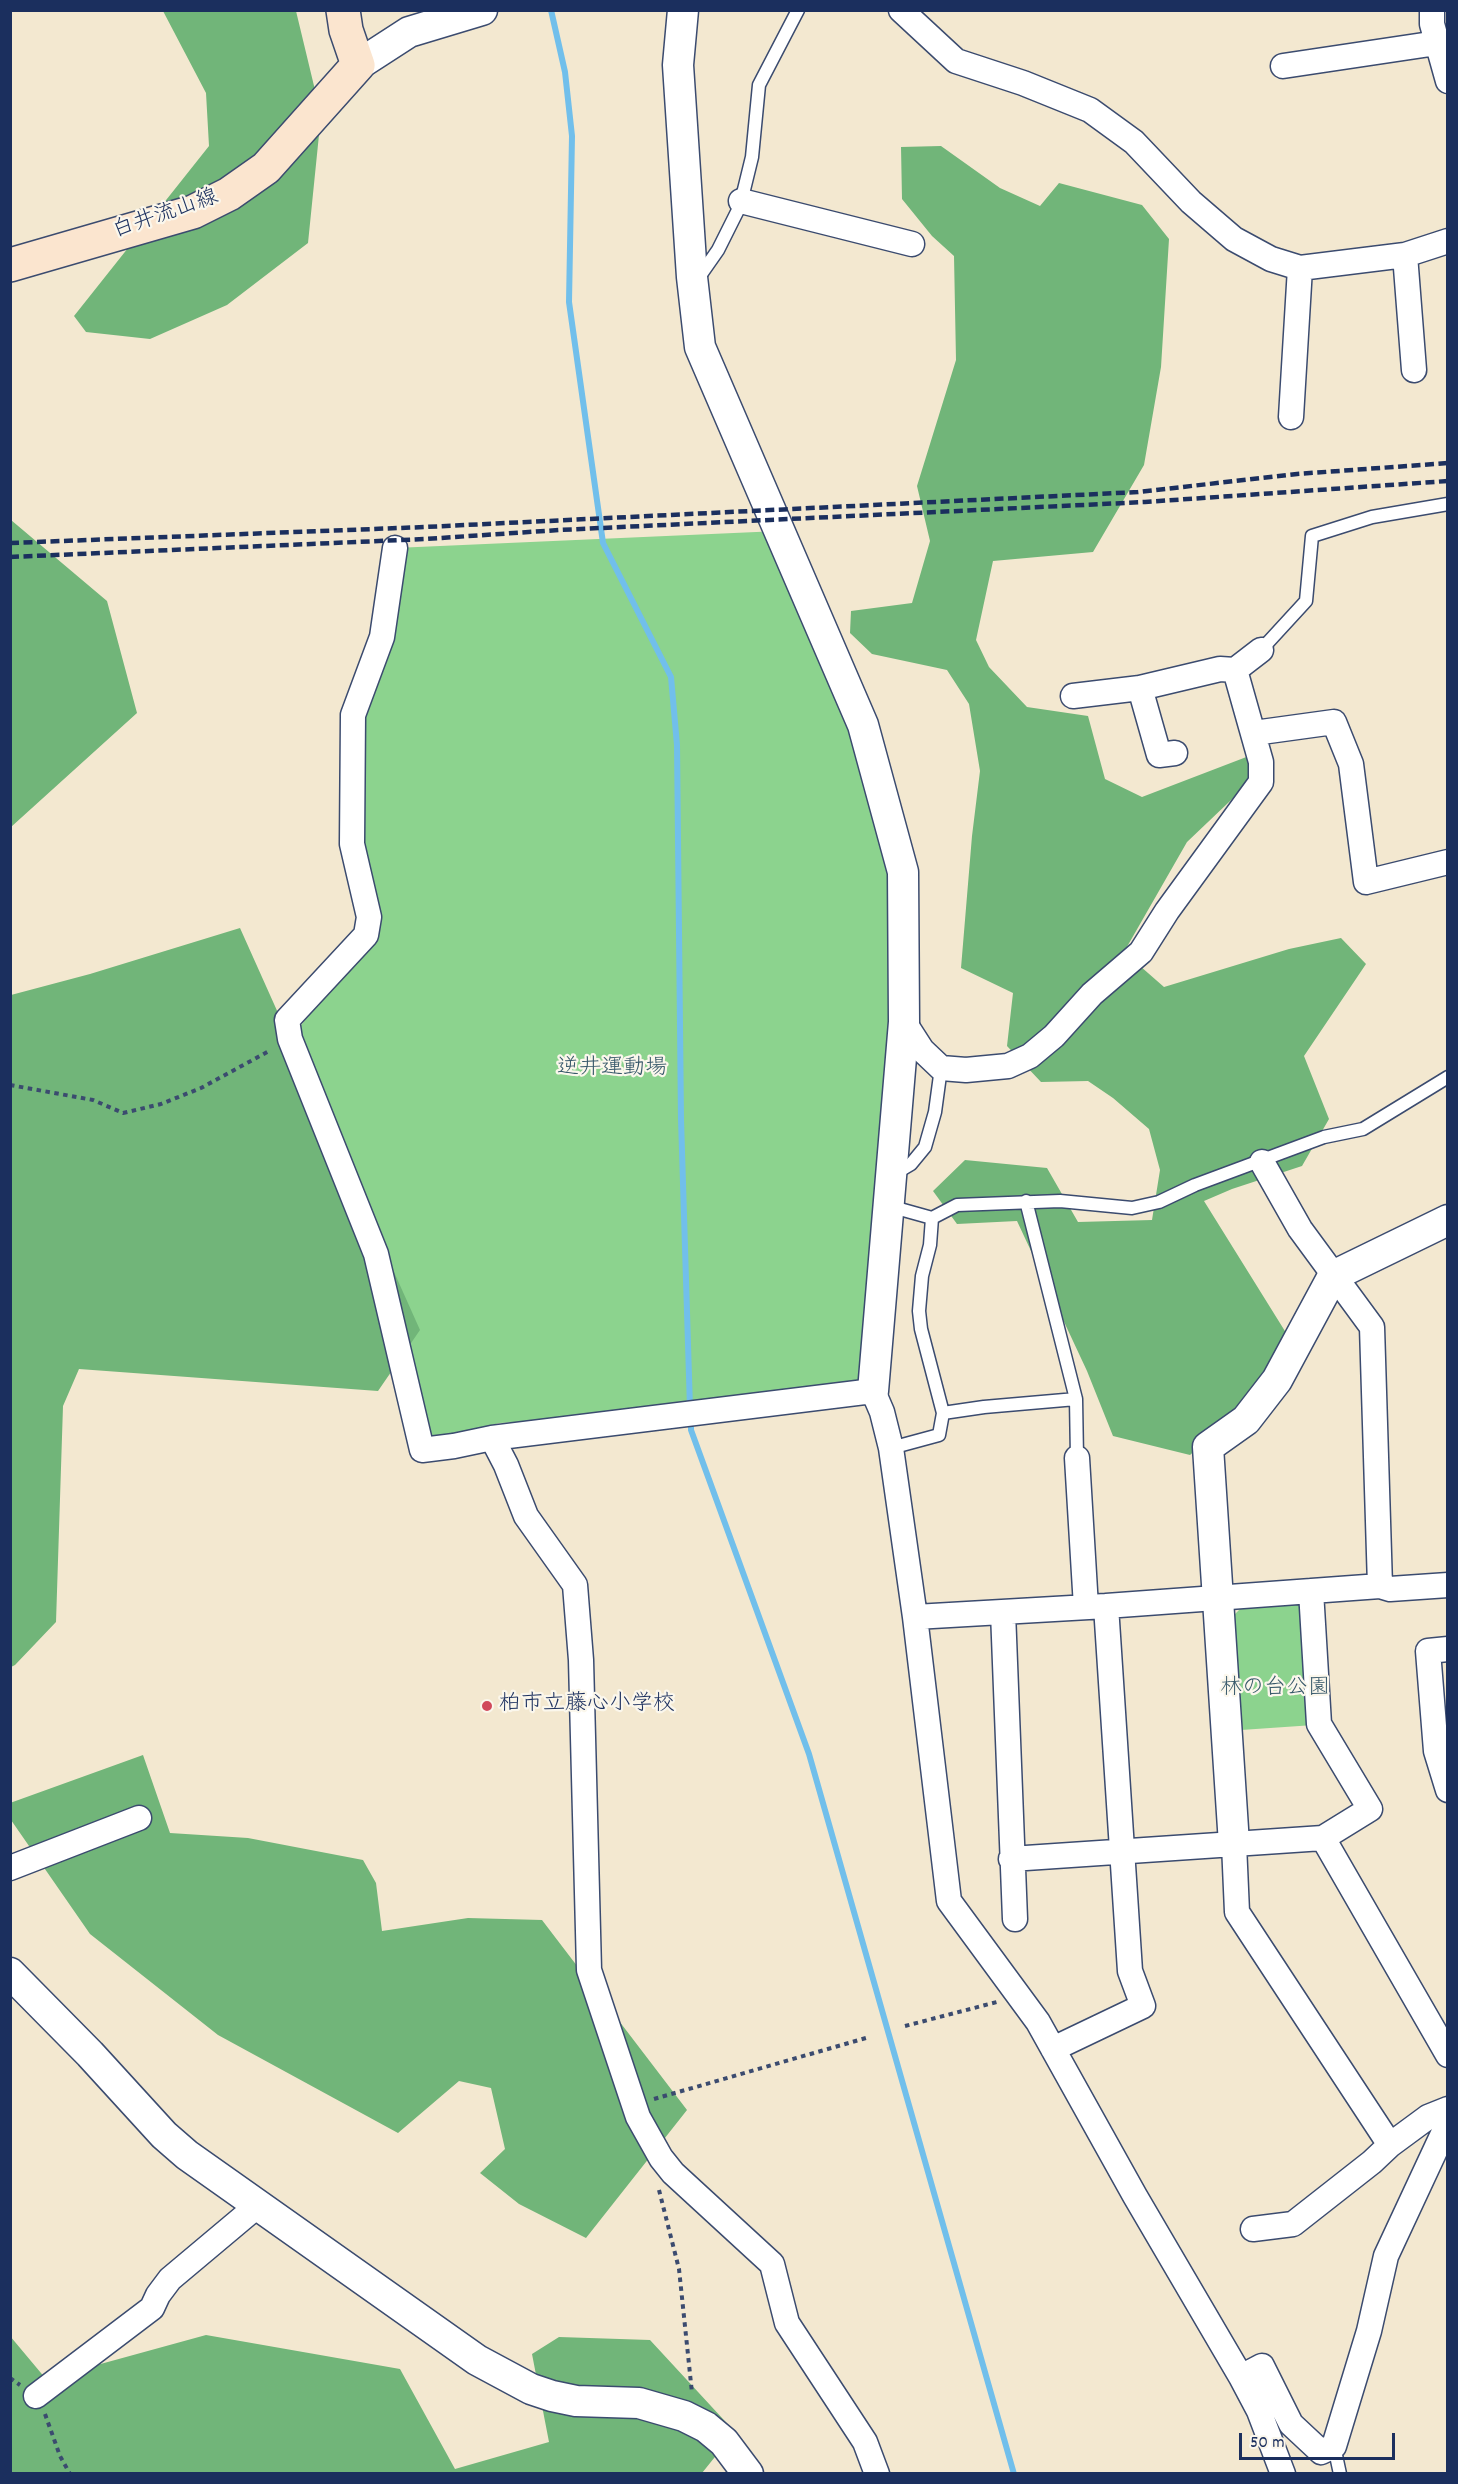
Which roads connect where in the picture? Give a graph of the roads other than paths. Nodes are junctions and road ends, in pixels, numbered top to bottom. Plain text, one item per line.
1 (343, 10) edge
2 (482, 10) edge
3 (683, 10) edge
4 (798, 10) edge
5 (902, 10) edge
6 (1432, 10) edge
7 (1437, 43) junction
8 (358, 65) junction
9 (1283, 66) dead end
10 (1448, 81) edge
11 (741, 201) junction
12 (1448, 241) edge
13 (912, 244) dead end
14 (1405, 255) junction
15 (10, 265) edge
16 (1300, 268) junction
17 (693, 286) junction
18 (1414, 370) dead end
19 (1291, 417) dead end
20 (1448, 504) edge
21 (395, 548) dead end
22 (1261, 650) joint
23 (1235, 670) junction
24 (1140, 688) junction
25 (1073, 696) dead end
26 (1254, 733) junction
27 (1175, 753) dead end
28 (1448, 862) edge
29 (904, 1022) junction
30 (941, 1068) junction
31 (1448, 1077) edge
32 (1262, 1162) junction
33 (892, 1176) junction
34 (1026, 1201) junction
35 (889, 1206) junction
36 (932, 1218) junction
37 (1448, 1220) edge
38 (1333, 1276) junction
39 (873, 1391) junction
40 (1076, 1399) junction
41 (943, 1413) junction
42 (492, 1438) junction
43 (891, 1448) junction
44 (1077, 1458) joint
45 (1448, 1585) edge
46 (1380, 1586) junction
47 (1311, 1591) junction
48 (1217, 1597) junction
49 (1096, 1606) junction
50 (1003, 1612) junction
51 (915, 1617) junction
52 (1448, 1649) edge
53 (1448, 1790) edge
54 (138, 1818) dead end
55 (1323, 1838) junction
56 (1234, 1844) junction
57 (1124, 1851) junction
58 (1011, 1859) junction
59 (10, 1868) edge
60 (1015, 1919) dead end
61 (10, 1973) edge
62 (1053, 2049) junction
63 (1448, 2055) edge
64 (1448, 2109) edge
65 (1448, 2123) edge
66 (1390, 2145) junction
67 (1438, 2166) edge
68 (257, 2206) junction
69 (1253, 2229) dead end
70 (1241, 2377) junction
71 (36, 2396) road end
72 (1334, 2446) junction
73 (748, 2474) edge
74 (877, 2474) edge
75 (1283, 2474) edge
76 (1340, 2474) edge

1 - 8 main road
2 - 8 street
3 - 17 street
4 - 11 lane
5 - 16 street
6 - 7 street
7 - 9 street
7 - 10 street
8 - 15 main road, 白井流山線
11 - 13 street
11 - 17 lane
12 - 14 street
14 - 16 street
14 - 18 street
16 - 19 street
17 - 29 street
20 - 22 lane
21 - 42 street
22 - 23 street
23 - 24 street
23 - 26 street
24 - 25 street
24 - 27 street
26 - 28 street
26 - 30 street
29 - 30 street
29 - 33 street
30 - 33 lane
31 - 32 lane
32 - 34 lane
32 - 38 street
33 - 35 street
34 - 36 lane
34 - 40 lane
35 - 36 lane
35 - 39 street
36 - 41 lane
37 - 38 street
38 - 46 street
38 - 48 street
39 - 42 street
39 - 43 street
40 - 41 lane
40 - 44 lane
41 - 43 lane
42 - 74 street
43 - 51 street
44 - 49 street
45 - 46 street
46 - 47 street
47 - 48 street
47 - 55 street
48 - 49 street
48 - 56 street
49 - 50 street
49 - 57 street
50 - 51 street
50 - 58 street
51 - 62 street
52 - 53 street
54 - 59 street
55 - 56 street
55 - 63 street
56 - 57 street
56 - 66 street
57 - 58 street
57 - 62 street
58 - 60 street
61 - 68 street
62 - 70 street
64 - 66 street
65 - 67 street
66 - 69 street
67 - 72 street
68 - 71 street
68 - 73 street
70 - 72 street
70 - 75 street
72 - 76 lane

